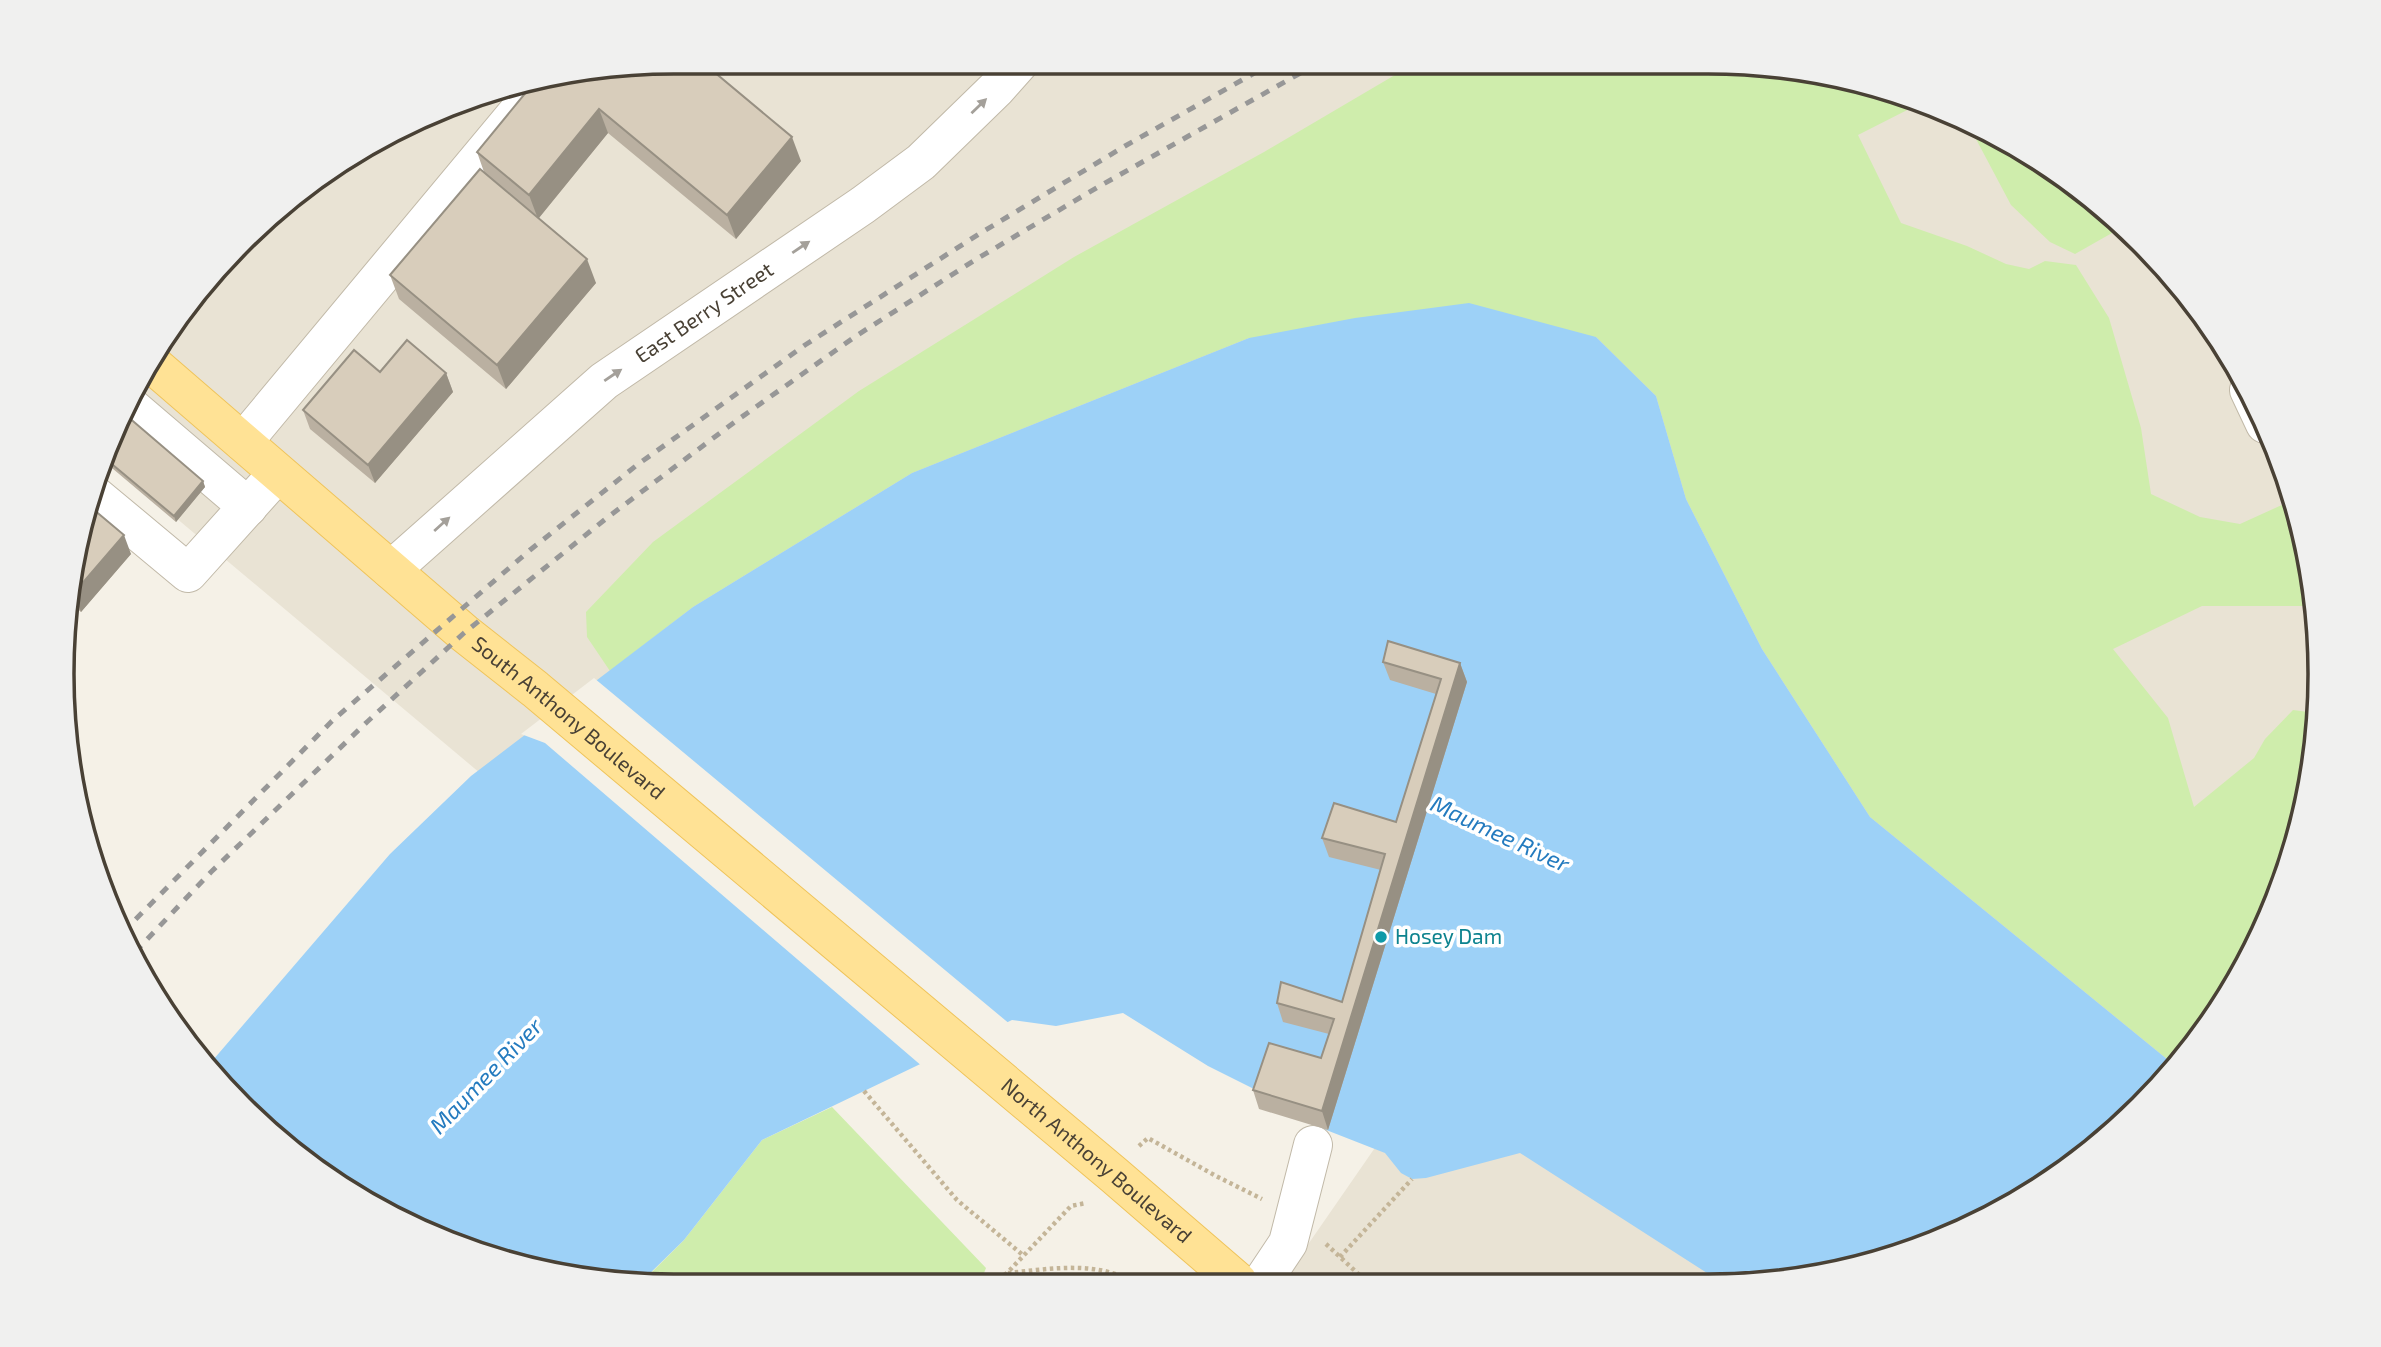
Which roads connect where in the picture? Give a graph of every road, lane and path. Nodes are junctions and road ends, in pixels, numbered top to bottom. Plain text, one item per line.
1 (1009, 74) edge
2 (536, 90) edge
3 (157, 368) edge
4 (140, 421) edge
5 (243, 442) junction
6 (277, 474) junction
7 (104, 483) edge
8 (248, 507) junction
9 (391, 570) junction
10 (986, 1069) joint
11 (864, 1091) dead end
12 (1313, 1146) dead end
13 (1136, 1150) dead end
14 (1412, 1180) dead end
15 (1093, 1201) dead end
16 (1270, 1202) dead end
17 (1024, 1255) junction
18 (1007, 1273) joint
19 (1119, 1274) edge
20 (1229, 1274) edge
21 (1267, 1274) edge
22 (1358, 1274) edge

9 -> 1 street, East Berry Street
2 - 5 street
3 - 5 main road, South Anthony Boulevard
4 - 8 street
5 - 6 main road, South Anthony Boulevard
6 - 8 street
6 - 9 main road, South Anthony Boulevard
7 - 8 street
9 - 10 main road, South Anthony Boulevard
10 - 20 main road, North Anthony Boulevard
11 - 17 path
12 - 21 street
13 - 16 path
14 - 22 path
15 - 17 path
17 - 18 path
18 - 19 path

